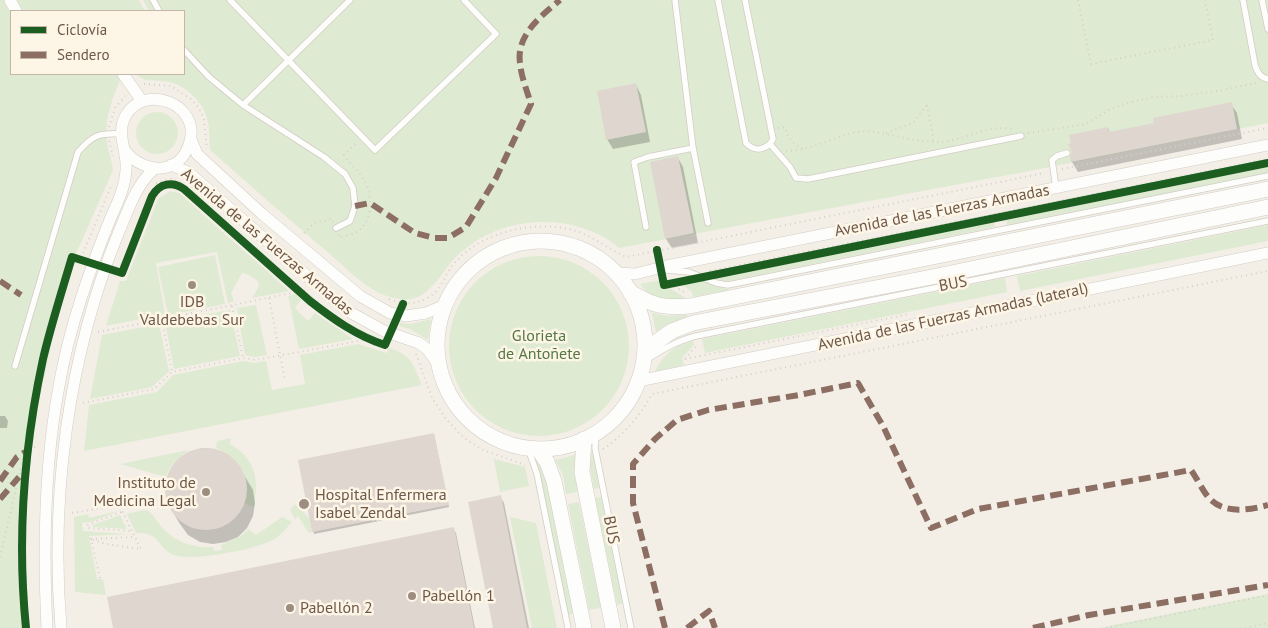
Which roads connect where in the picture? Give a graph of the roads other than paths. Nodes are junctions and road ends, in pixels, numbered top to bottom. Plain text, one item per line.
1 (230, 0) edge
2 (350, 0) edge
3 (464, 0) edge
4 (675, 0) edge
5 (718, 0) edge
6 (745, 0) edge
7 (1243, 0) edge
8 (1262, 0) edge
9 (1268, 29) edge
10 (185, 51) edge
11 (288, 61) junction
12 (126, 78) edge
13 (1266, 79) edge
14 (142, 101) junction
15 (243, 105) junction
16 (1021, 133) road end
17 (121, 134) junction
18 (191, 139) junction
19 (770, 144) junction
20 (1268, 145) edge
21 (693, 148) junction
22 (126, 152) junction
23 (1067, 153) dead end
24 (171, 165) junction
25 (154, 169) junction
26 (1268, 176) edge
27 (1056, 188) junction
28 (1268, 189) edge
29 (1268, 207) edge
30 (1268, 221) edge
31 (708, 223) dead end
32 (646, 227) dead end
33 (336, 228) dead end
34 (1268, 253) edge
35 (661, 269) junction
36 (616, 273) junction
37 (630, 292) junction
38 (445, 305) junction
39 (644, 356) junction
40 (438, 364) junction
41 (15, 366) dead end
42 (638, 381) junction
43 (590, 436) junction
44 (533, 448) junction
45 (47, 628) edge
46 (61, 628) edge
47 (568, 628) edge
48 (584, 628) edge
49 (613, 628) edge
50 (631, 628) edge

1 - 11 lane
2 - 11 lane
3 - 11 lane
4 - 21 lane
5 - 19 lane
6 - 19 lane
7 - 13 lane
8 - 9 lane
10 - 15 lane
11 - 15 lane
12 - 14 street
14 - 17 street
14 - 18 street
15 - 33 lane
16 - 19 lane
17 - 22 street
17 - 41 lane
18 - 24 street
18 - 38 street, Avenida de las Fuerzas Armadas
20 - 27 street, Avenida de las Fuerzas Armadas
21 - 31 lane
21 - 32 lane
22 - 25 street
22 - 45 street
23 - 27 lane
24 - 25 street
24 - 40 street, Avenida de las Fuerzas Armadas
25 - 46 street
26 - 35 lane
27 - 35 street, Avenida de las Fuerzas Armadas
28 - 37 street
29 - 39 street
30 - 39 lane, BUS
34 - 42 street, Avenida de las Fuerzas Armadas (lateral)
35 - 36 street, Avenida de las Fuerzas Armadas
36 - 37 street
36 - 38 street
37 - 39 street
38 - 40 street
39 - 42 street
40 - 44 street
42 - 43 street
43 - 44 street
43 - 49 street
43 - 50 lane, BUS
44 - 47 lane
44 - 48 street

